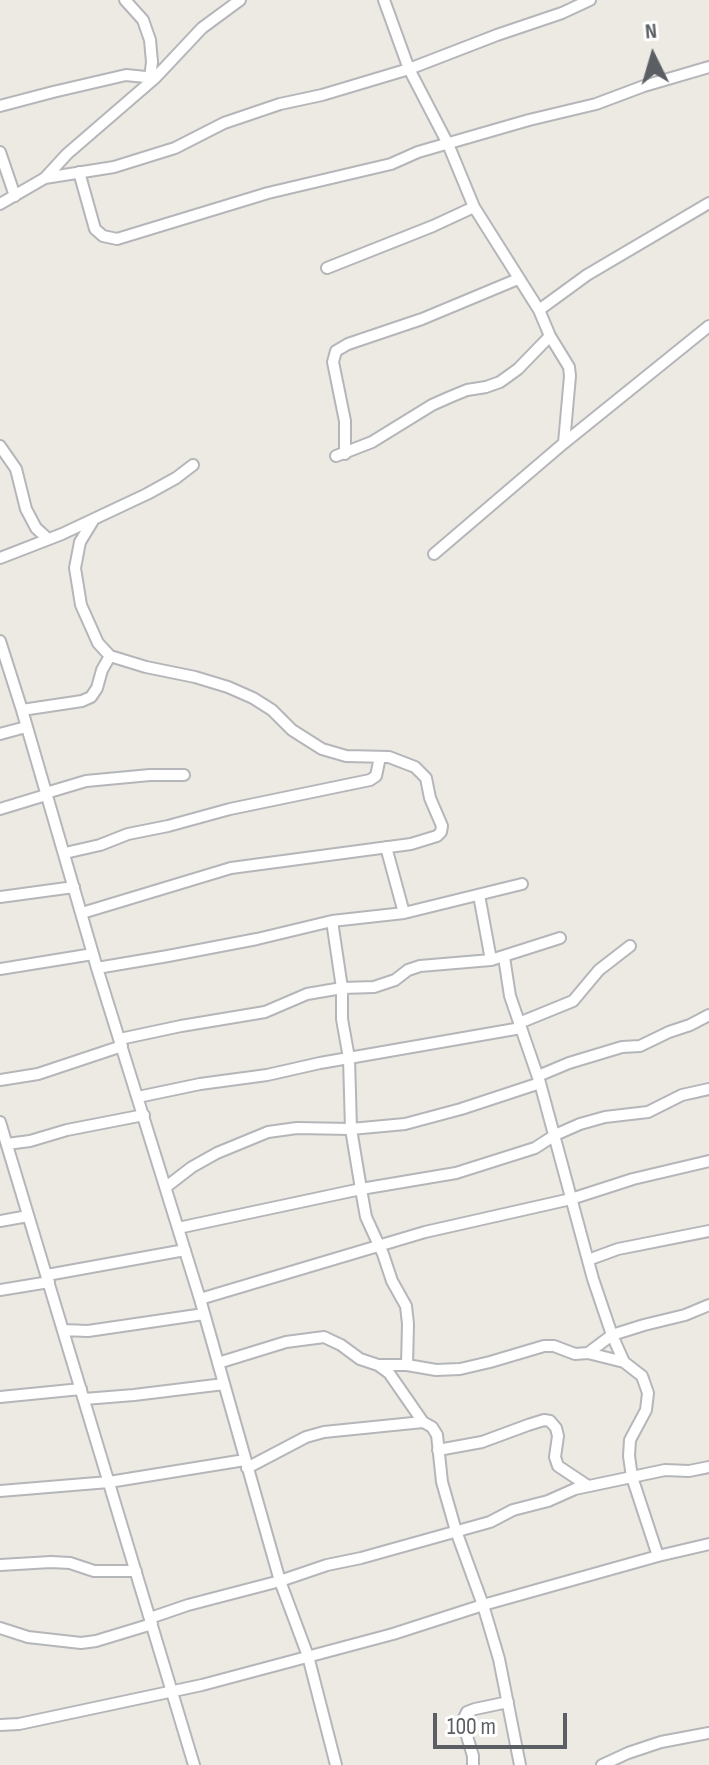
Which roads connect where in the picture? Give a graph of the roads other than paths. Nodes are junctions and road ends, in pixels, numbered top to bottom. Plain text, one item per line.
1 (125, 0) edge
2 (240, 0) edge
3 (384, 0) edge
4 (590, 0) edge
5 (709, 67) edge
6 (409, 69) junction
7 (152, 78) junction
8 (0, 106) edge
9 (448, 144) junction
10 (0, 152) edge
11 (79, 172) junction
12 (45, 178) junction
13 (15, 196) junction
14 (709, 203) edge
15 (0, 204) edge
16 (474, 207) junction
17 (327, 268) dead end
18 (518, 279) junction
19 (539, 310) junction
20 (709, 326) edge
21 (550, 336) junction
22 (564, 443) junction
23 (0, 446) edge
24 (193, 465) dead end
25 (94, 519) junction
26 (48, 539) junction
27 (434, 554) dead end
28 (0, 558) edge
29 (0, 641) edge
30 (110, 656) junction
31 (5, 674) edge
32 (22, 710) junction
33 (26, 727) junction
34 (0, 734) edge
35 (380, 757) junction
36 (184, 775) dead end
37 (46, 794) junction
38 (0, 809) edge
39 (386, 847) junction
40 (65, 853) junction
41 (522, 884) dead end
42 (74, 887) junction
43 (479, 895) junction
44 (0, 897) edge
45 (82, 913) junction
46 (404, 913) junction
47 (332, 921) junction
48 (560, 938) dead end
49 (630, 946) dead end
50 (93, 954) junction
51 (504, 957) junction
52 (491, 960) junction
53 (97, 968) junction
54 (0, 969) edge
55 (342, 988) junction
56 (709, 1015) edge
57 (520, 1026) junction
58 (121, 1043) junction
59 (349, 1058) junction
60 (0, 1080) edge
61 (539, 1080) junction
62 (709, 1089) edge
63 (138, 1097) junction
64 (144, 1115) junction
65 (0, 1122) edge
66 (351, 1129) junction
67 (555, 1135) junction
68 (4, 1141) edge
69 (709, 1161) edge
70 (166, 1187) junction
71 (361, 1189) junction
72 (571, 1199) junction
73 (28, 1216) junction
74 (0, 1221) edge
75 (178, 1228) junction
76 (709, 1231) edge
77 (379, 1245) junction
78 (185, 1250) junction
79 (588, 1260) junction
80 (48, 1278) junction
81 (0, 1290) edge
82 (200, 1299) junction
83 (709, 1305) edge
84 (204, 1314) junction
85 (63, 1330) junction
86 (612, 1335) junction
87 (588, 1353) junction
88 (624, 1362) junction
89 (218, 1363) junction
90 (378, 1365) junction
91 (407, 1365) junction
92 (224, 1384) junction
93 (82, 1394) junction
94 (0, 1397) edge
95 (423, 1422) junction
96 (438, 1450) junction
97 (246, 1464) junction
98 (709, 1467) edge
99 (632, 1477) junction
100 (109, 1482) junction
101 (588, 1486) junction
102 (0, 1491) edge
103 (456, 1531) junction
104 (709, 1544) edge
105 (658, 1556) junction
106 (0, 1565) edge
107 (136, 1571) junction
108 (280, 1581) junction
109 (483, 1605) junction
110 (151, 1621) junction
111 (0, 1628) edge
112 (308, 1656) junction
113 (172, 1690) junction
114 (508, 1702) junction
115 (0, 1725) edge
116 (709, 1733) edge
117 (194, 1765) edge
118 (336, 1765) edge
119 (473, 1765) edge
120 (520, 1765) edge
121 (602, 1765) edge

1 - 7 street
2 - 7 street
3 - 6 street
4 - 6 street
5 - 9 street
6 - 9 street
6 - 11 street
7 - 8 street
7 - 12 street
9 - 11 street
9 - 16 street
10 - 13 street
11 - 12 street
12 - 13 street
13 - 15 street
14 - 19 street
16 - 17 street
16 - 18 street
18 - 19 street
18 - 21 street
19 - 21 street
20 - 22 street
21 - 22 street
22 - 27 street
23 - 26 street
24 - 25 street
25 - 26 street
25 - 30 street
26 - 28 street
29 - 31 street
30 - 32 street
30 - 35 street
31 - 32 street
32 - 33 street
33 - 34 street
33 - 37 street
35 - 39 street
35 - 40 street
36 - 37 street
37 - 38 street
37 - 40 street
39 - 45 street
39 - 46 street
40 - 42 street
41 - 43 street
42 - 44 street
42 - 45 street
43 - 46 street
43 - 52 street
45 - 50 street
46 - 47 street
47 - 53 street
47 - 55 street
48 - 51 street
49 - 57 street
50 - 53 street
50 - 54 street
51 - 52 street
51 - 57 street
52 - 55 street
53 - 58 street
55 - 58 street
55 - 59 street
56 - 61 street
57 - 59 street
57 - 61 street
58 - 60 street
58 - 63 street
59 - 63 street
59 - 66 street
61 - 66 street
61 - 67 street
62 - 67 street
63 - 64 street
64 - 68 street
64 - 70 street
65 - 68 street
66 - 70 street
66 - 71 street
67 - 71 street
67 - 72 street
68 - 73 street
69 - 72 street
70 - 75 street
71 - 75 street
71 - 77 street
72 - 77 street
72 - 79 street
73 - 74 street
73 - 80 street
75 - 78 street
76 - 79 street
77 - 82 street
77 - 91 street
78 - 80 street
78 - 82 street
79 - 86 street
80 - 81 street
80 - 85 street
82 - 84 street
83 - 86 street
84 - 85 street
84 - 89 street
85 - 93 street
86 - 87 street
86 - 88 street
87 - 88 street
87 - 91 street
88 - 99 street
89 - 90 street
89 - 92 street
90 - 91 street
90 - 95 street
92 - 93 street
92 - 97 street
93 - 94 street
93 - 100 street
95 - 96 street
95 - 97 street
96 - 101 street
96 - 103 street
97 - 100 street
97 - 108 street
98 - 99 street
99 - 101 street
99 - 105 street
100 - 102 street
100 - 107 street
101 - 103 street
103 - 108 street
103 - 109 street
104 - 105 street
105 - 109 street
106 - 107 street
107 - 110 street
108 - 110 street
108 - 112 street
109 - 112 street
109 - 114 street
110 - 111 street
110 - 113 street
112 - 113 street
112 - 118 street
113 - 115 street
113 - 117 street
114 - 119 street
114 - 120 street
116 - 121 street

